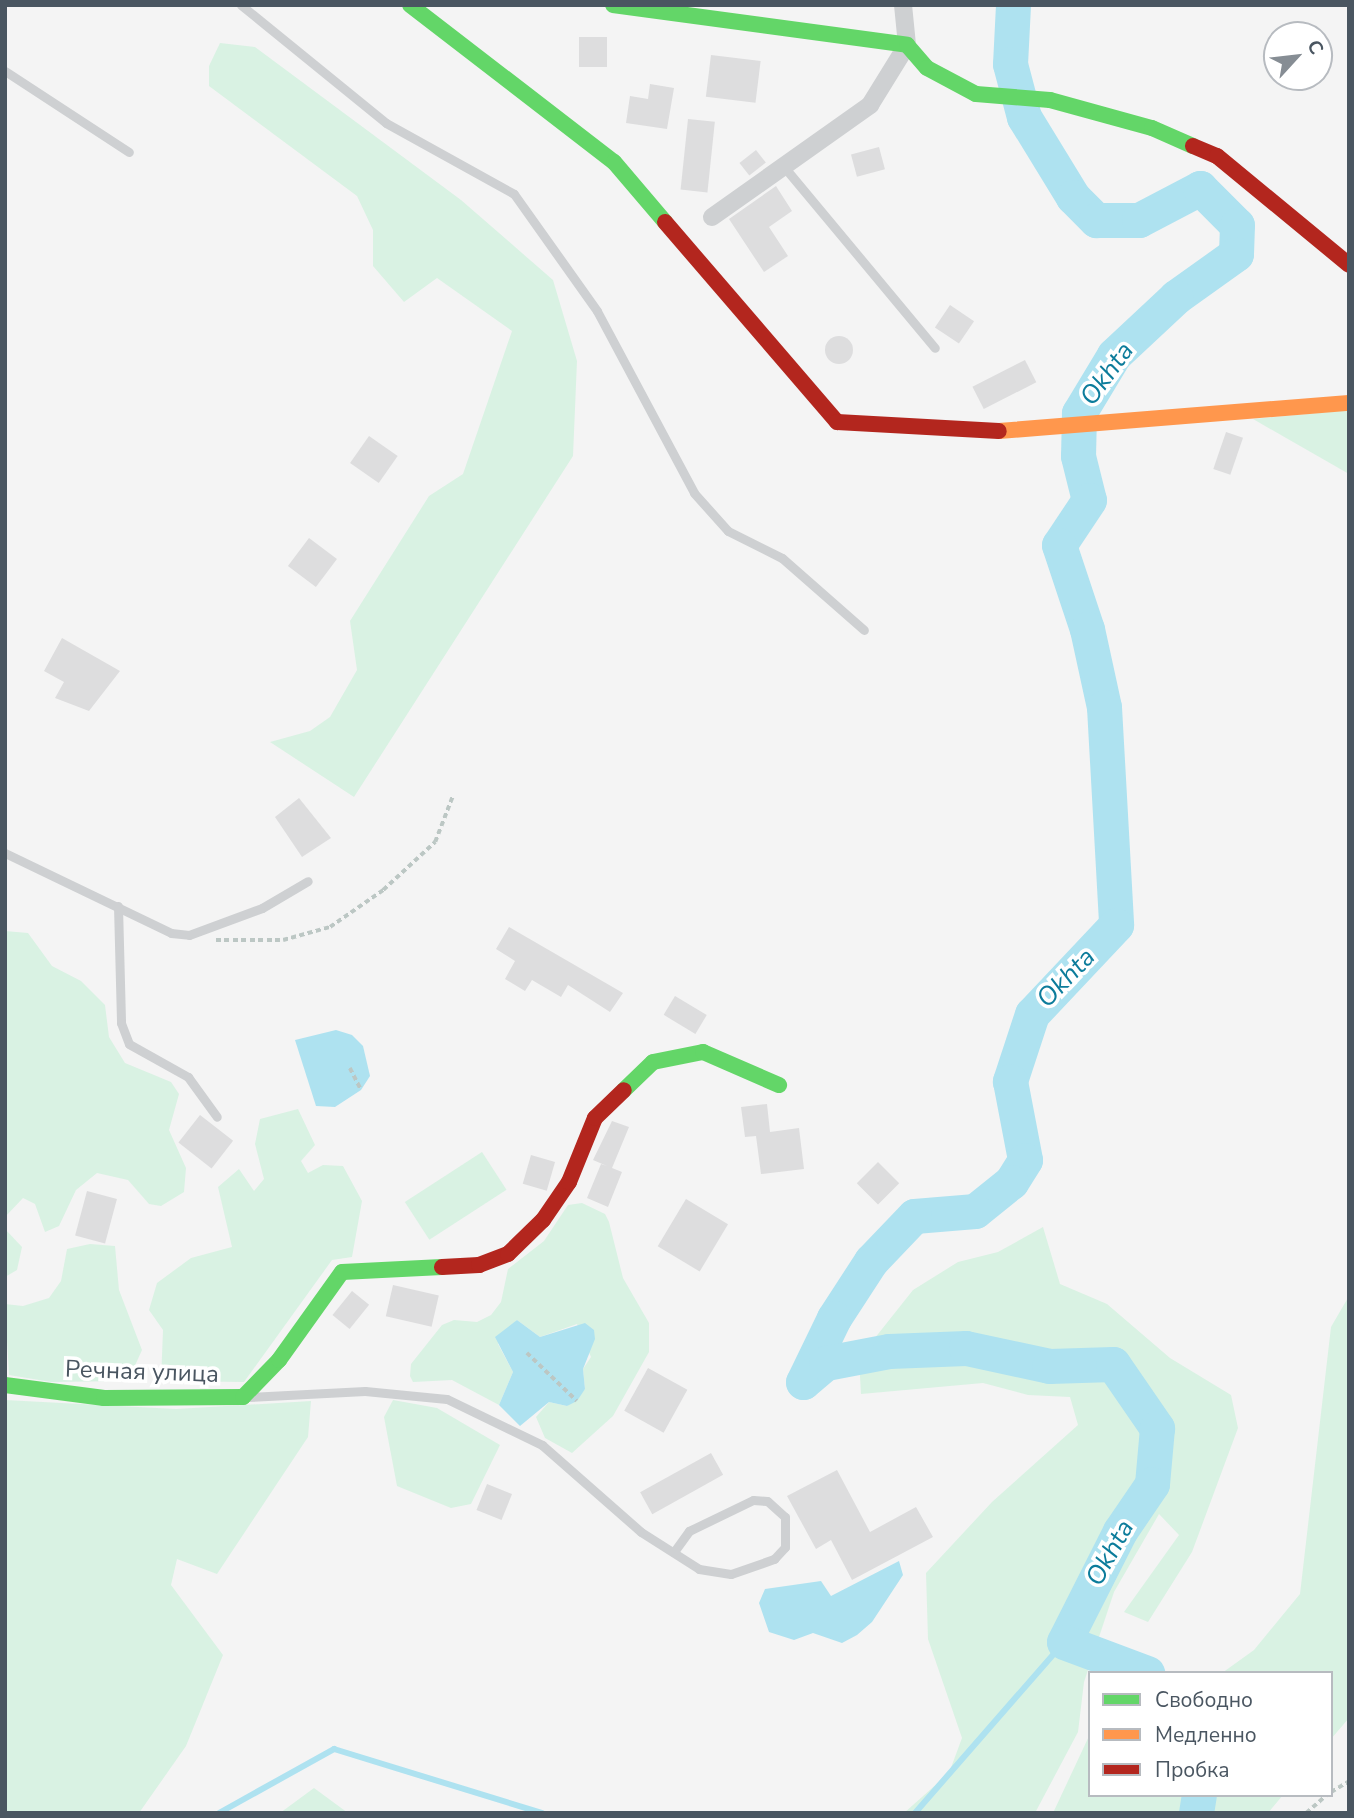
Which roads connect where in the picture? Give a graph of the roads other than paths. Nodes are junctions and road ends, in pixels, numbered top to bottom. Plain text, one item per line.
1 (241, 5) edge
2 (410, 5) edge
3 (613, 5) edge
4 (903, 5) edge
5 (662, 9) edge
6 (907, 45) junction
7 (5, 71) edge
8 (129, 152) dead end
9 (785, 168) junction
10 (712, 217) dead end
11 (1349, 265) edge
12 (935, 348) dead end
13 (1349, 403) edge
14 (864, 630) dead end
15 (5, 853) edge
16 (308, 881) dead end
17 (118, 906) junction
18 (779, 1084) dead end
19 (217, 1117) dead end
20 (5, 1385) edge
21 (243, 1397) junction
22 (674, 1552) junction

1 - 14 lane
2 - 13 street
3 - 5 street
4 - 6 street
5 - 6 street
6 - 9 street
6 - 11 street
7 - 8 lane
9 - 10 street
9 - 12 lane
15 - 17 lane
16 - 17 lane
17 - 19 lane
18 - 21 street, Речная улица
20 - 21 street, Речная улица
21 - 22 lane
22 - 22 lane

